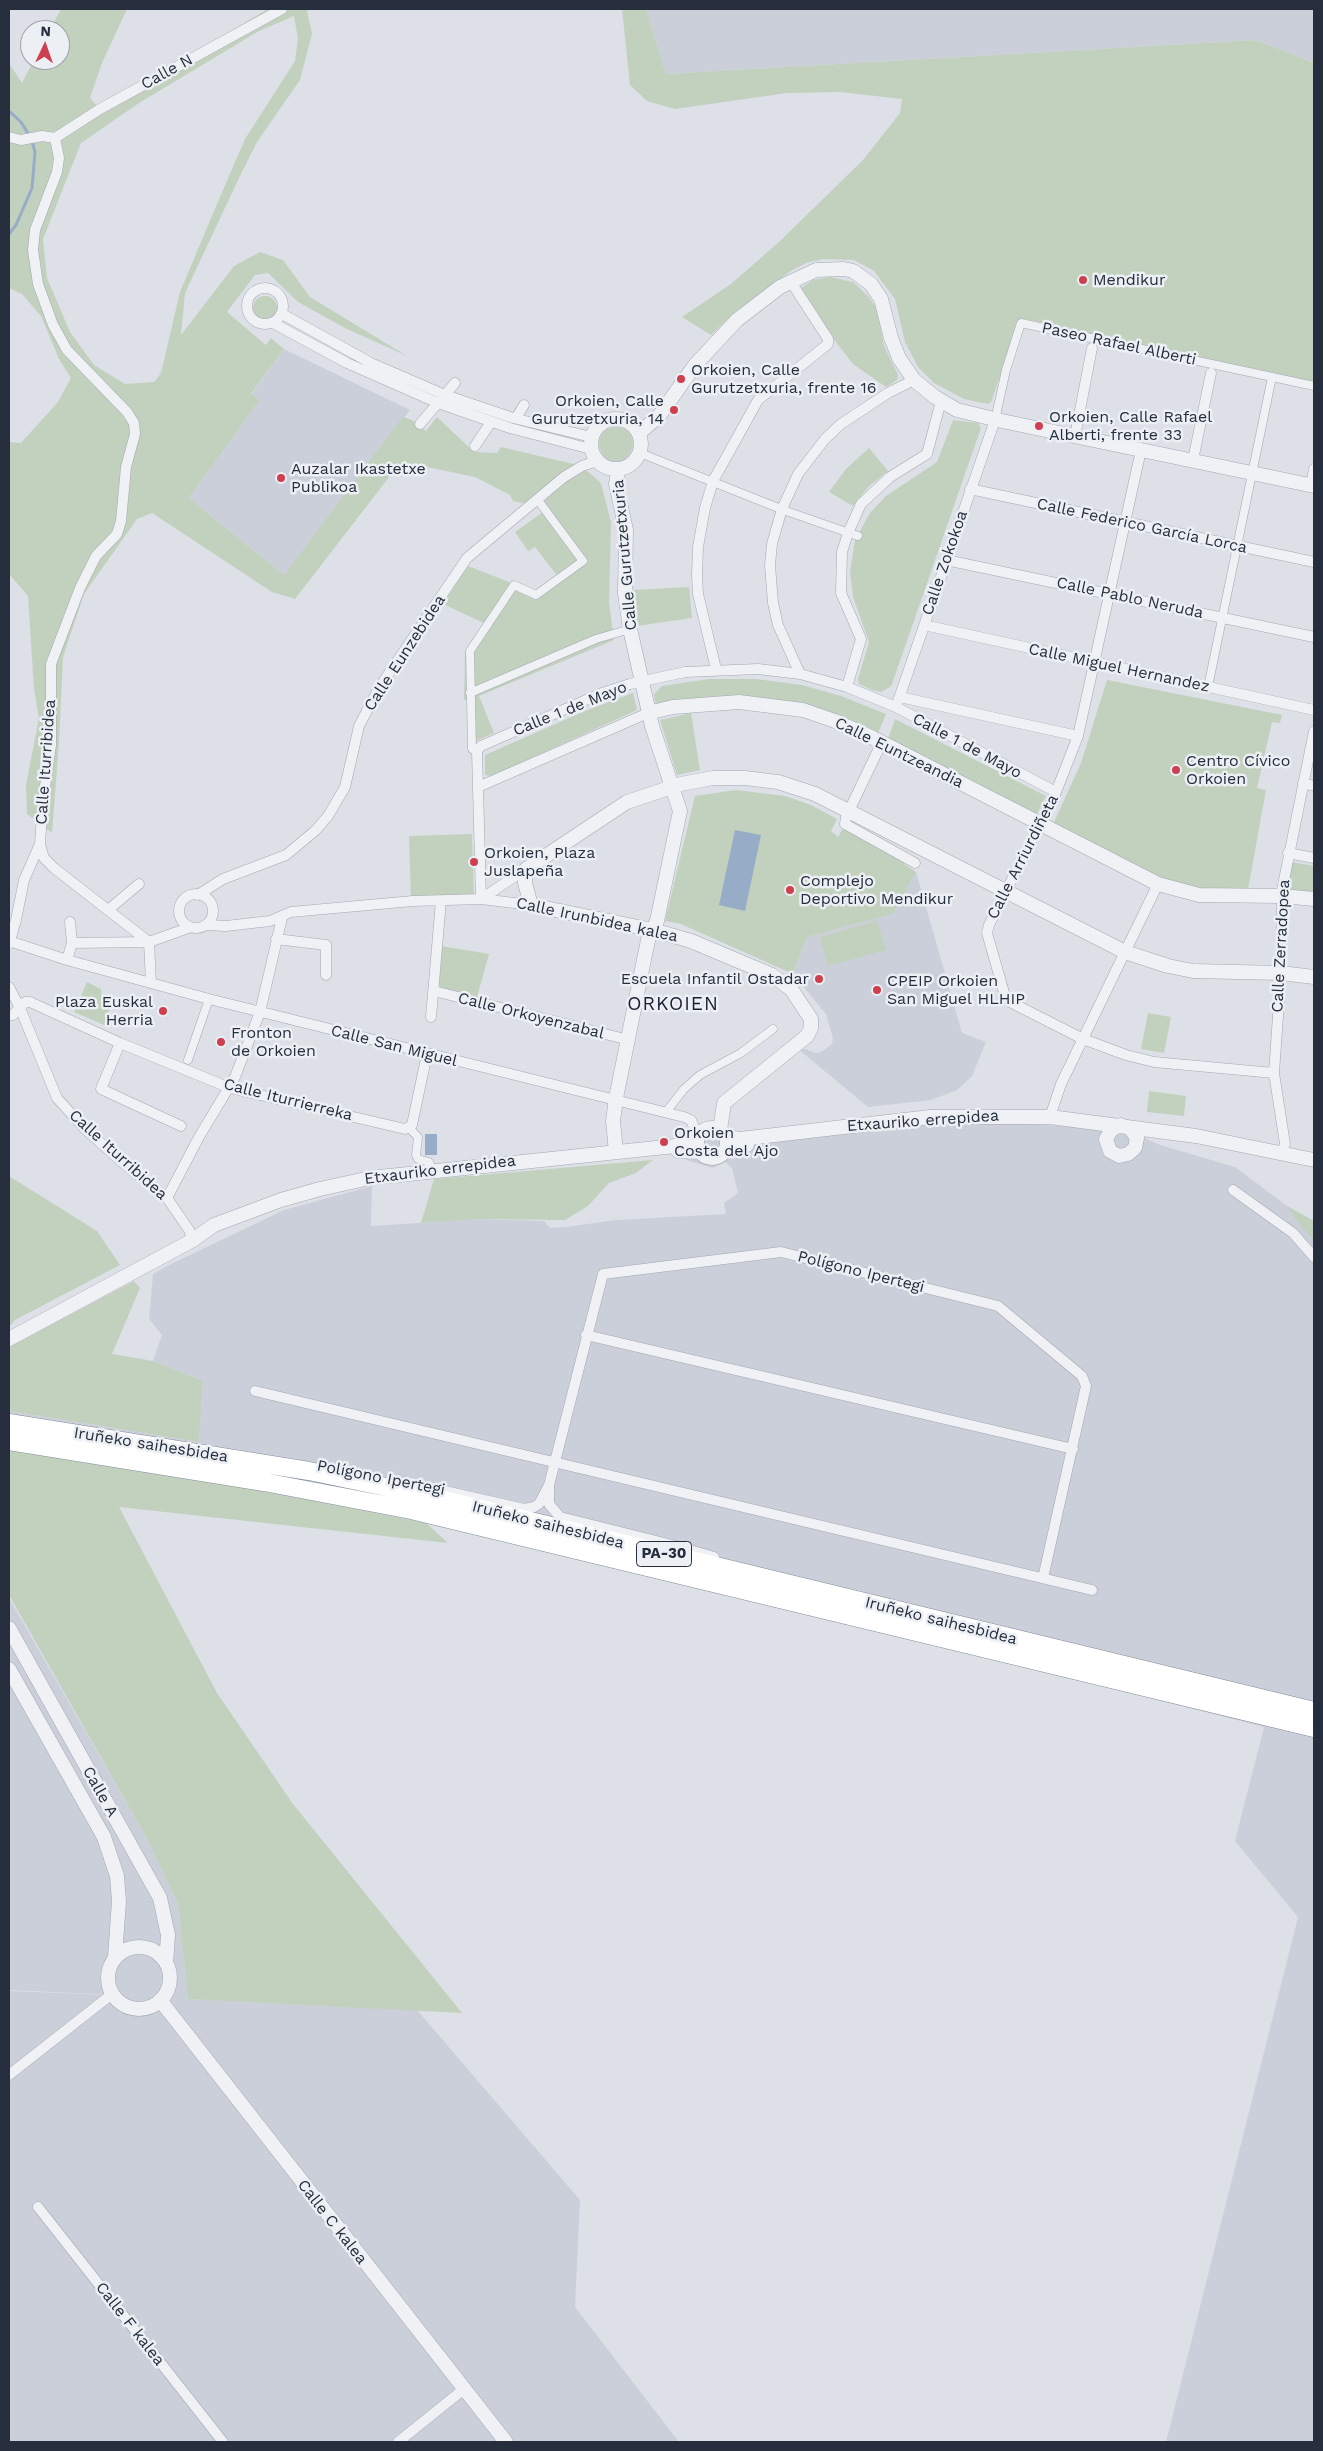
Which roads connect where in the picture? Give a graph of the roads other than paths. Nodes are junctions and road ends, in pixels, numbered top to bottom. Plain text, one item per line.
1 (282, 9) edge
2 (9, 137) edge
3 (55, 138) junction
4 (791, 282) junction
5 (282, 314) junction
6 (273, 323) junction
7 (1092, 348) dead end
8 (1211, 373) dead end
9 (1272, 377) junction
10 (914, 380) junction
11 (455, 382) dead end
12 (1314, 386) edge
13 (445, 395) junction
14 (942, 402) junction
15 (438, 403) junction
16 (524, 405) dead end
17 (516, 418) junction
18 (994, 420) junction
19 (491, 422) junction
20 (420, 424) dead end
21 (639, 433) junction
22 (1075, 436) junction
23 (475, 446) dead end
24 (593, 449) junction
25 (1141, 450) junction
26 (640, 454) junction
27 (1193, 460) junction
28 (618, 470) junction
29 (1314, 470) edge
30 (1253, 472) junction
31 (713, 481) junction
32 (1313, 485) edge
33 (970, 490) junction
34 (538, 499) junction
35 (782, 509) junction
36 (1125, 523) junction
37 (853, 535) junction
38 (1238, 546) junction
39 (946, 560) junction
40 (1314, 562) edge
41 (1110, 593) junction
42 (1222, 618) junction
43 (924, 625) junction
44 (630, 629) junction
45 (1314, 637) edge
46 (1095, 664) junction
47 (716, 669) junction
48 (800, 674) junction
49 (641, 682) junction
50 (847, 687) junction
51 (1208, 687) junction
52 (470, 693) junction
53 (898, 702) junction
54 (1314, 710) edge
55 (648, 713) junction
56 (1314, 732) edge
57 (1078, 736) junction
58 (882, 742) junction
59 (477, 751) junction
60 (1303, 783) junction
61 (1314, 786) edge
62 (478, 787) junction
63 (671, 787) junction
64 (1056, 792) junction
65 (849, 811) junction
66 (1040, 823) junction
67 (40, 844) junction
68 (1288, 852) junction
69 (1314, 858) edge
70 (915, 863) dead end
71 (526, 869) junction
72 (139, 884) dead end
73 (1158, 884) junction
74 (1007, 891) junction
75 (198, 895) junction
76 (1282, 896) junction
77 (481, 899) junction
78 (1314, 899) edge
79 (441, 901) junction
80 (531, 905) junction
81 (108, 910) junction
82 (282, 918) junction
83 (70, 922) dead end
84 (205, 925) junction
85 (191, 927) junction
86 (653, 930) junction
87 (276, 940) junction
88 (9, 942) edge
89 (148, 942) junction
90 (72, 943) junction
91 (1125, 952) junction
92 (67, 960) junction
93 (1281, 973) junction
94 (326, 975) dead end
95 (1314, 977) edge
96 (151, 983) junction
97 (9, 987) edge
98 (434, 991) junction
99 (209, 999) junction
100 (20, 1008) junction
101 (260, 1012) junction
102 (9, 1016) edge
103 (431, 1017) dead end
104 (773, 1029) dead end
105 (1083, 1039) junction
106 (628, 1040) junction
107 (120, 1043) junction
108 (427, 1054) junction
109 (188, 1060) dead end
110 (1274, 1073) junction
111 (230, 1088) junction
112 (616, 1098) junction
113 (666, 1112) junction
114 (1050, 1117) junction
115 (181, 1126) dead end
116 (1125, 1127) junction
117 (409, 1128) junction
118 (1161, 1132) junction
119 (1107, 1136) junction
120 (724, 1138) junction
121 (699, 1143) junction
122 (1137, 1143) junction
123 (616, 1152) junction
124 (1282, 1153) junction
125 (1314, 1160) edge
126 (432, 1170) junction
127 (1233, 1190) dead end
128 (167, 1198) junction
129 (193, 1240) junction
130 (1314, 1257) edge
131 (586, 1335) junction
132 (9, 1339) edge
133 (256, 1390) dead end
134 (9, 1423) edge
135 (9, 1442) edge
136 (1073, 1449) junction
137 (228, 1458) junction
138 (554, 1461) junction
139 (549, 1485) junction
140 (1043, 1578) junction
141 (1092, 1590) dead end
142 (844, 1597) junction
143 (9, 1628) edge
144 (9, 1669) edge
145 (1314, 1712) edge
146 (1314, 1728) edge
147 (115, 1957) junction
148 (166, 1963) junction
149 (112, 1994) junction
150 (160, 2000) junction
151 (9, 2075) edge
152 (38, 2207) dead end
153 (464, 2389) junction
154 (223, 2442) edge
155 (398, 2442) edge
156 (506, 2442) edge

1 - 3 street, Calle N
2 - 3 street
3 - 67 street, Calle Iturribidea
4 - 10 street
4 - 21 street
4 - 31 street
5 - 6 street
5 - 6 street
5 - 13 street
6 - 15 street
7 - 22 street
8 - 27 street
9 - 12 street, Paseo Rafael Alberti
9 - 18 street, Paseo Rafael Alberti
9 - 30 street
10 - 14 street
10 - 35 street
11 - 13 street
13 - 15 street
13 - 17 street
14 - 18 street
14 - 37 street
15 - 19 street
15 - 20 street
16 - 17 street
17 - 24 street
18 - 22 street
18 - 33 street, Calle Zokokoa
19 - 23 street
19 - 24 street
21 - 24 street
21 - 26 street
22 - 25 street
24 - 28 street
24 - 34 street, Calle Eunzebidea
25 - 27 street
25 - 36 street, Calle Arriurdiñeta
26 - 28 street
26 - 31 street
27 - 30 street
28 - 44 street, Calle Gurutzetxuria
29 - 32 street
30 - 32 street
30 - 38 street
31 - 35 street
31 - 47 street
33 - 36 street, Calle Federico García Lorca
33 - 39 street, Calle Zokokoa
34 - 52 street
34 - 75 street, Calle Eunzebidea
35 - 37 street
35 - 48 street
36 - 38 street, Calle Federico García Lorca
36 - 41 street, Calle Arriurdiñeta
37 - 50 street
38 - 40 street, Calle Federico García Lorca
38 - 42 street
39 - 41 street, Calle Pablo Neruda
39 - 43 street, Calle Zokokoa
41 - 42 street, Calle Pablo Neruda
41 - 46 street, Calle Arriurdiñeta
42 - 45 street, Calle Pablo Neruda
42 - 51 street
43 - 46 street, Calle Miguel Hernandez
43 - 53 street, Calle Zokokoa
44 - 49 street, Calle Gurutzetxuria
44 - 52 street
46 - 51 street, Calle Miguel Hernandez
46 - 57 street, Calle Arriurdiñeta
47 - 48 street, Calle 1 de Mayo
47 - 49 street, Calle 1 de Mayo
48 - 50 street, Calle 1 de Mayo
49 - 55 street, Calle Gurutzetxuria
49 - 59 street, Calle 1 de Mayo
50 - 53 street, Calle 1 de Mayo
51 - 54 street, Calle Miguel Hernandez
52 - 59 street
53 - 57 street
53 - 64 street, Calle 1 de Mayo
55 - 58 street, Calle Euntzeandia
55 - 62 street, Calle Euntzeandia
55 - 63 street, Calle Gurutzetxuria
56 - 60 street, Calle Zerradopea
57 - 64 street, Calle Arriurdiñeta
58 - 65 street
58 - 66 street, Calle Euntzeandia
59 - 62 street
60 - 61 street
60 - 68 street, Calle Zerradopea
62 - 77 street
63 - 65 street
63 - 71 street
63 - 86 street, Calle Gurutzetxuria
64 - 66 street, Calle Arriurdiñeta
65 - 70 street
65 - 74 street
66 - 73 street, Calle Euntzeandia
66 - 74 street, Calle Arriurdiñeta
67 - 81 street
67 - 88 street, Calle Iturribidea
68 - 69 street
68 - 76 street, Calle Zerradopea
71 - 77 street
71 - 80 street
72 - 81 street
73 - 76 street, Calle Euntzeandia
73 - 91 street
74 - 91 street
74 - 105 street, Calle Arriurdiñeta
75 - 84 street
75 - 85 street
76 - 78 street, Calle Euntzeandia
76 - 93 street, Calle Zerradopea
77 - 79 street, Calle Irunbidea kalea
77 - 80 street, Calle Irunbidea kalea
79 - 82 street, Calle Irunbidea kalea
79 - 98 street
80 - 86 street, Calle Irunbidea kalea
81 - 89 street
82 - 84 street, Calle Irunbidea kalea
82 - 87 street
83 - 90 street
84 - 85 street
85 - 89 street
86 - 106 street, Calle Gurutzetxuria
86 - 120 street, Calle Irunbidea kalea
87 - 94 street
87 - 101 street
88 - 92 street, Calle San Miguel
89 - 90 street
89 - 96 street
90 - 92 street
91 - 93 street
91 - 105 street
92 - 96 street, Calle San Miguel
93 - 95 street
93 - 110 street, Calle Zerradopea
96 - 99 street, Calle San Miguel
97 - 100 street, Calle Iturribidea
98 - 103 street
98 - 106 street, Calle Orkoyenzabal
99 - 101 street, Calle San Miguel
99 - 109 street
100 - 102 street
100 - 107 street, Calle Iturrierreka
100 - 128 street, Calle Iturribidea
101 - 108 street, Calle San Miguel
101 - 111 street
104 - 113 street
105 - 110 street, Calle Arriurdiñeta
105 - 114 street
106 - 112 street, Calle Gurutzetxuria
107 - 111 street, Calle Iturrierreka
107 - 115 street
108 - 112 street, Calle San Miguel
108 - 117 street
110 - 124 street
111 - 117 street, Calle Iturrierreka
111 - 128 street
112 - 113 street, Calle San Miguel
112 - 123 street, Calle Gurutzetxuria
113 - 121 street, Calle San Miguel
114 - 116 street, Etxauriko errepidea
114 - 120 street, Etxauriko errepidea
116 - 118 street, Etxauriko errepidea
116 - 119 street
116 - 122 street
117 - 126 street
118 - 122 street
118 - 124 street, Etxauriko errepidea
119 - 120 street, Etxauriko errepidea
119 - 122 street
120 - 121 street
120 - 121 street
121 - 123 street, Etxauriko errepidea
121 - 129 street, Etxauriko errepidea
123 - 126 street, Etxauriko errepidea
124 - 125 street, Etxauriko errepidea
126 - 129 street, Etxauriko errepidea
127 - 130 street
128 - 129 street, Calle Iturribidea
129 - 132 street, Etxauriko errepidea
131 - 136 street
131 - 136 street, Polígono Ipertegi
131 - 138 street, Polígono Ipertegi
133 - 138 street
134 - 137 highway, Iruñeko saihesbidea / PA-30
135 - 146 highway, Iruñeko saihesbidea / PA-30
136 - 140 street, Polígono Ipertegi
137 - 139 street, Polígono Ipertegi
137 - 142 highway, Iruñeko saihesbidea / PA-30
138 - 139 street, Polígono Ipertegi
138 - 140 street
139 - 142 street, Polígono Ipertegi
140 - 141 street
142 - 145 highway, Iruñeko saihesbidea / PA-30
143 - 148 street, Calle A
144 - 147 street, Calle A
147 - 148 street
147 - 149 street
148 - 150 street
149 - 150 street
149 - 151 street
150 - 153 street, Calle C kalea
152 - 154 street, Calle F kalea
153 - 155 street
153 - 156 street, Calle C kalea

